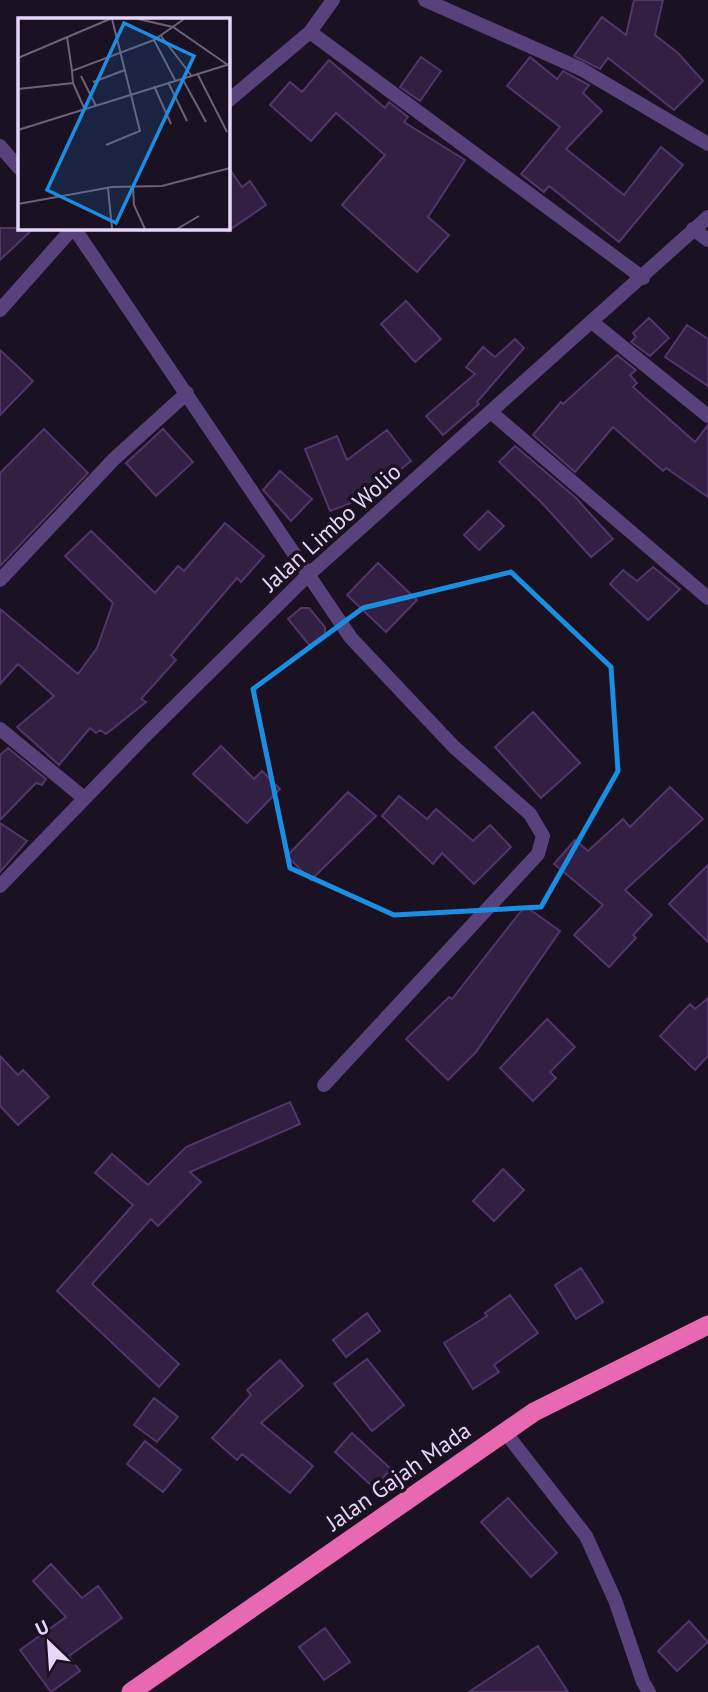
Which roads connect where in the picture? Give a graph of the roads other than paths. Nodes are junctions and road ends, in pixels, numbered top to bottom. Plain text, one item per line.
1 (333, 0) edge
2 (425, 0) edge
3 (310, 32) junction
4 (229, 100) edge
5 (708, 144) edge
6 (0, 146) edge
7 (18, 166) edge
8 (708, 217) edge
9 (73, 229) edge
10 (75, 229) edge
11 (693, 229) junction
12 (708, 240) edge
13 (643, 278) junction
14 (0, 310) edge
15 (592, 322) junction
16 (187, 393) junction
17 (492, 413) junction
18 (708, 416) edge
19 (307, 576) junction
20 (0, 580) edge
21 (708, 598) edge
22 (0, 729) edge
23 (84, 798) junction
24 (3, 879) edge
25 (324, 1085) dead end
26 (706, 1329) edge
27 (505, 1432) junction
28 (131, 1692) edge
29 (649, 1692) edge

1 - 3 street
2 - 5 street
3 - 4 street
3 - 13 street
6 - 7 street
8 - 11 street, Jalan Limbo Wolio
9 - 14 street
10 - 16 street
11 - 12 street
11 - 13 street, Jalan Limbo Wolio
13 - 15 street, Jalan Limbo Wolio
15 - 17 street, Jalan Limbo Wolio
15 - 18 street
16 - 19 street
16 - 20 street
17 - 19 street, Jalan Limbo Wolio
17 - 21 street
19 - 23 street, Jalan Limbo Wolio
19 - 25 street
22 - 23 street
23 - 24 street, Jalan Limbo Wolio
26 - 27 highway, Jalan Gajah Mada
27 - 28 highway, Jalan Gajah Mada
27 - 29 street

